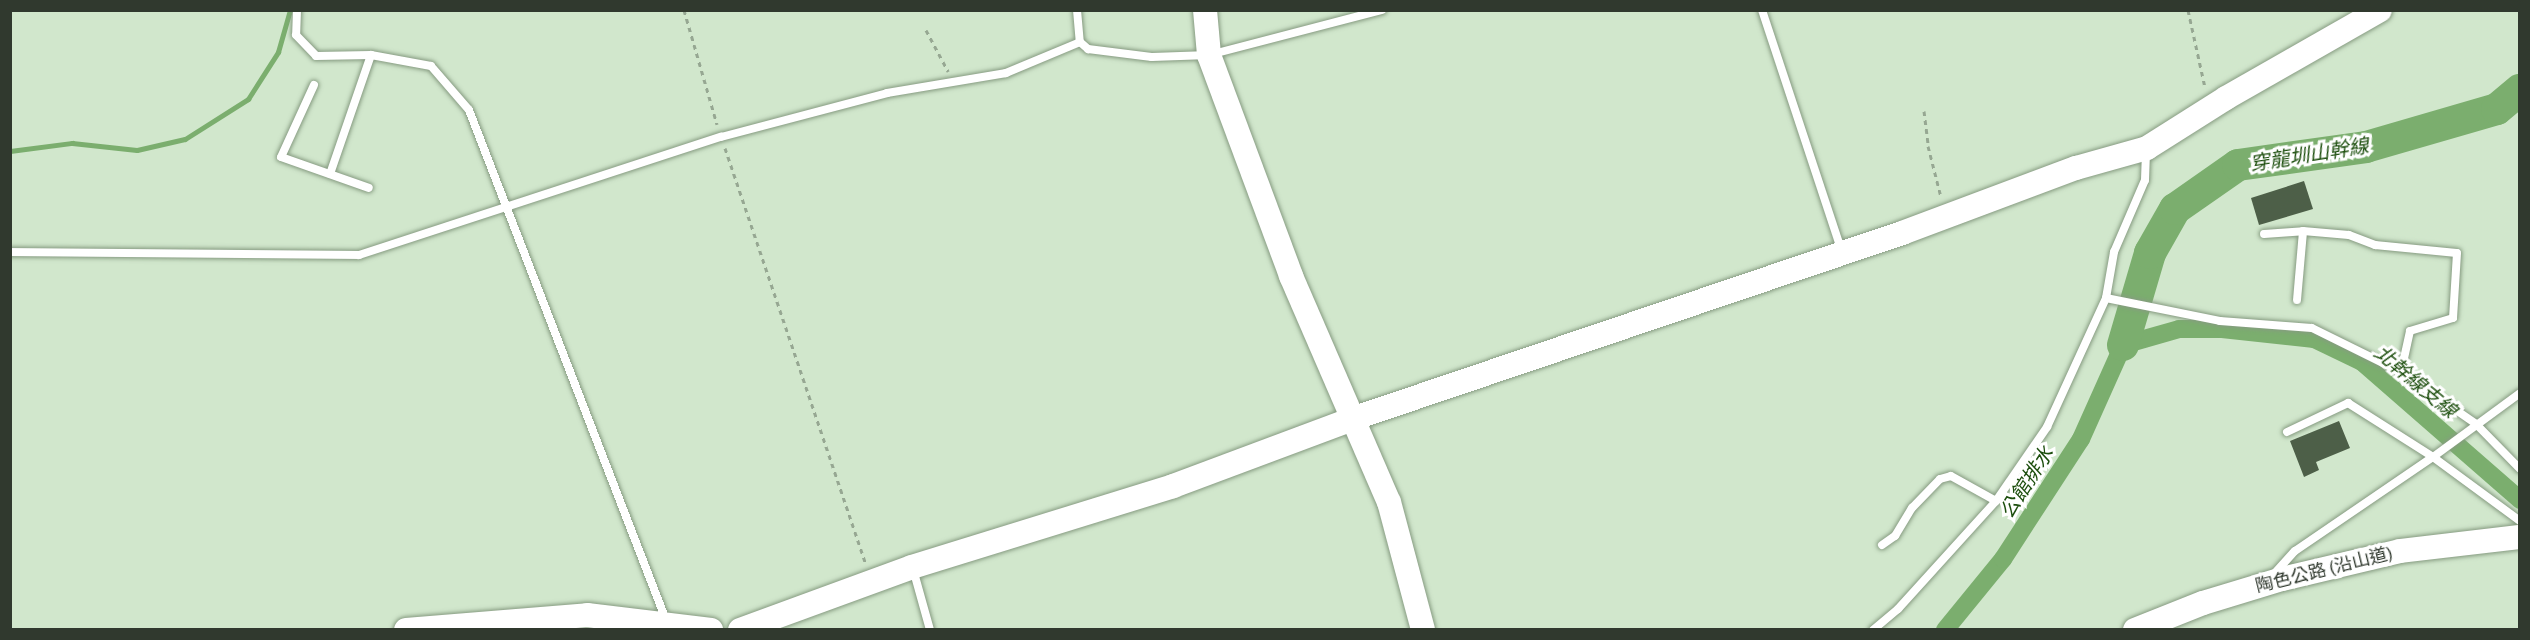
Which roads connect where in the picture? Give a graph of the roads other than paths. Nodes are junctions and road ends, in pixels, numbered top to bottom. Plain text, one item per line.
1 (297, 10) edge
2 (1077, 10) edge
3 (1205, 10) edge
4 (1382, 10) edge
5 (1762, 10) edge
6 (2380, 10) edge
7 (1080, 42) junction
8 (371, 55) junction
9 (1209, 56) junction
10 (314, 85) dead end
11 (2146, 148) junction
12 (330, 174) junction
13 (369, 188) dead end
14 (508, 209) junction
15 (2303, 231) junction
16 (2264, 234) dead end
17 (10, 252) edge
18 (1843, 253) junction
19 (2106, 298) junction
20 (2297, 300) dead end
21 (2401, 372) junction
22 (2520, 393) edge
23 (1352, 419) junction
24 (2476, 424) junction
25 (2287, 432) dead end
26 (2433, 457) junction
27 (2520, 469) edge
28 (1996, 501) junction
29 (2520, 521) edge
30 (2520, 537) edge
31 (1882, 545) dead end
32 (912, 567) junction
33 (2266, 584) junction
34 (667, 627) edge
35 (406, 630) edge
36 (711, 630) edge
37 (740, 630) edge
38 (930, 630) edge
39 (1423, 630) edge
40 (1873, 630) edge
41 (2135, 630) edge

1 - 8 lane
2 - 7 lane
3 - 9 street
4 - 9 lane
5 - 18 lane
6 - 11 street
7 - 9 lane
7 - 14 lane
8 - 12 lane
8 - 14 lane
9 - 23 street
10 - 12 lane
11 - 18 street
11 - 19 lane
12 - 13 lane
14 - 17 lane
14 - 34 lane
15 - 16 lane
15 - 20 lane
15 - 21 lane
18 - 23 street
19 - 21 lane
19 - 28 lane
21 - 24 lane
22 - 24 lane
23 - 32 street
23 - 39 street
24 - 26 lane
24 - 27 lane
25 - 26 lane
26 - 29 lane
26 - 33 lane
28 - 31 lane
28 - 40 lane
30 - 33 street, 陶色公路 (沿山道)
32 - 37 street
32 - 38 lane
33 - 41 street, 陶色公路 (沿山道)
34 - 35 street
34 - 36 street

